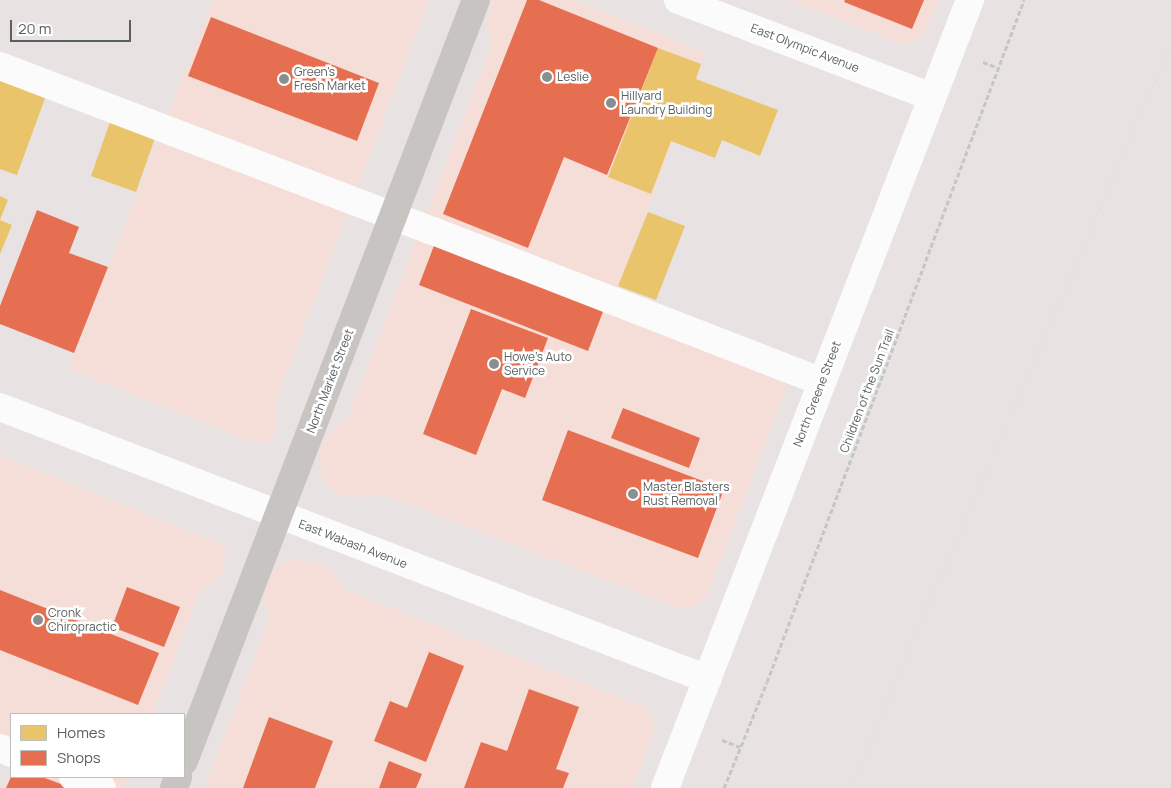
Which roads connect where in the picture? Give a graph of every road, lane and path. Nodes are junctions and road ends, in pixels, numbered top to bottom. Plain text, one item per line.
1 (476, 0) edge
2 (678, 0) edge
3 (970, 0) edge
4 (1024, 0) edge
5 (714, 6) edge
6 (0, 66) edge
7 (932, 97) junction
8 (393, 215) junction
9 (822, 382) junction
10 (0, 407) edge
11 (278, 515) junction
12 (707, 678) junction
13 (185, 758) edge
14 (76, 778) edge
15 (102, 788) edge
16 (665, 788) edge
17 (724, 788) edge

1 - 8 main road, North Market Street
2 - 5 street, East Olympic Avenue
3 - 7 street, North Greene Street
4 - 17 path, Children of the Sun Trail
5 - 7 street, East Olympic Avenue
6 - 8 street
7 - 9 street, North Greene Street
8 - 9 street
8 - 11 main road, North Market Street
9 - 12 street, North Greene Street
10 - 11 street, East Wabash Avenue
11 - 12 street, East Wabash Avenue
11 - 13 main road, North Market Street
12 - 16 street, North Greene Street
14 - 15 street

